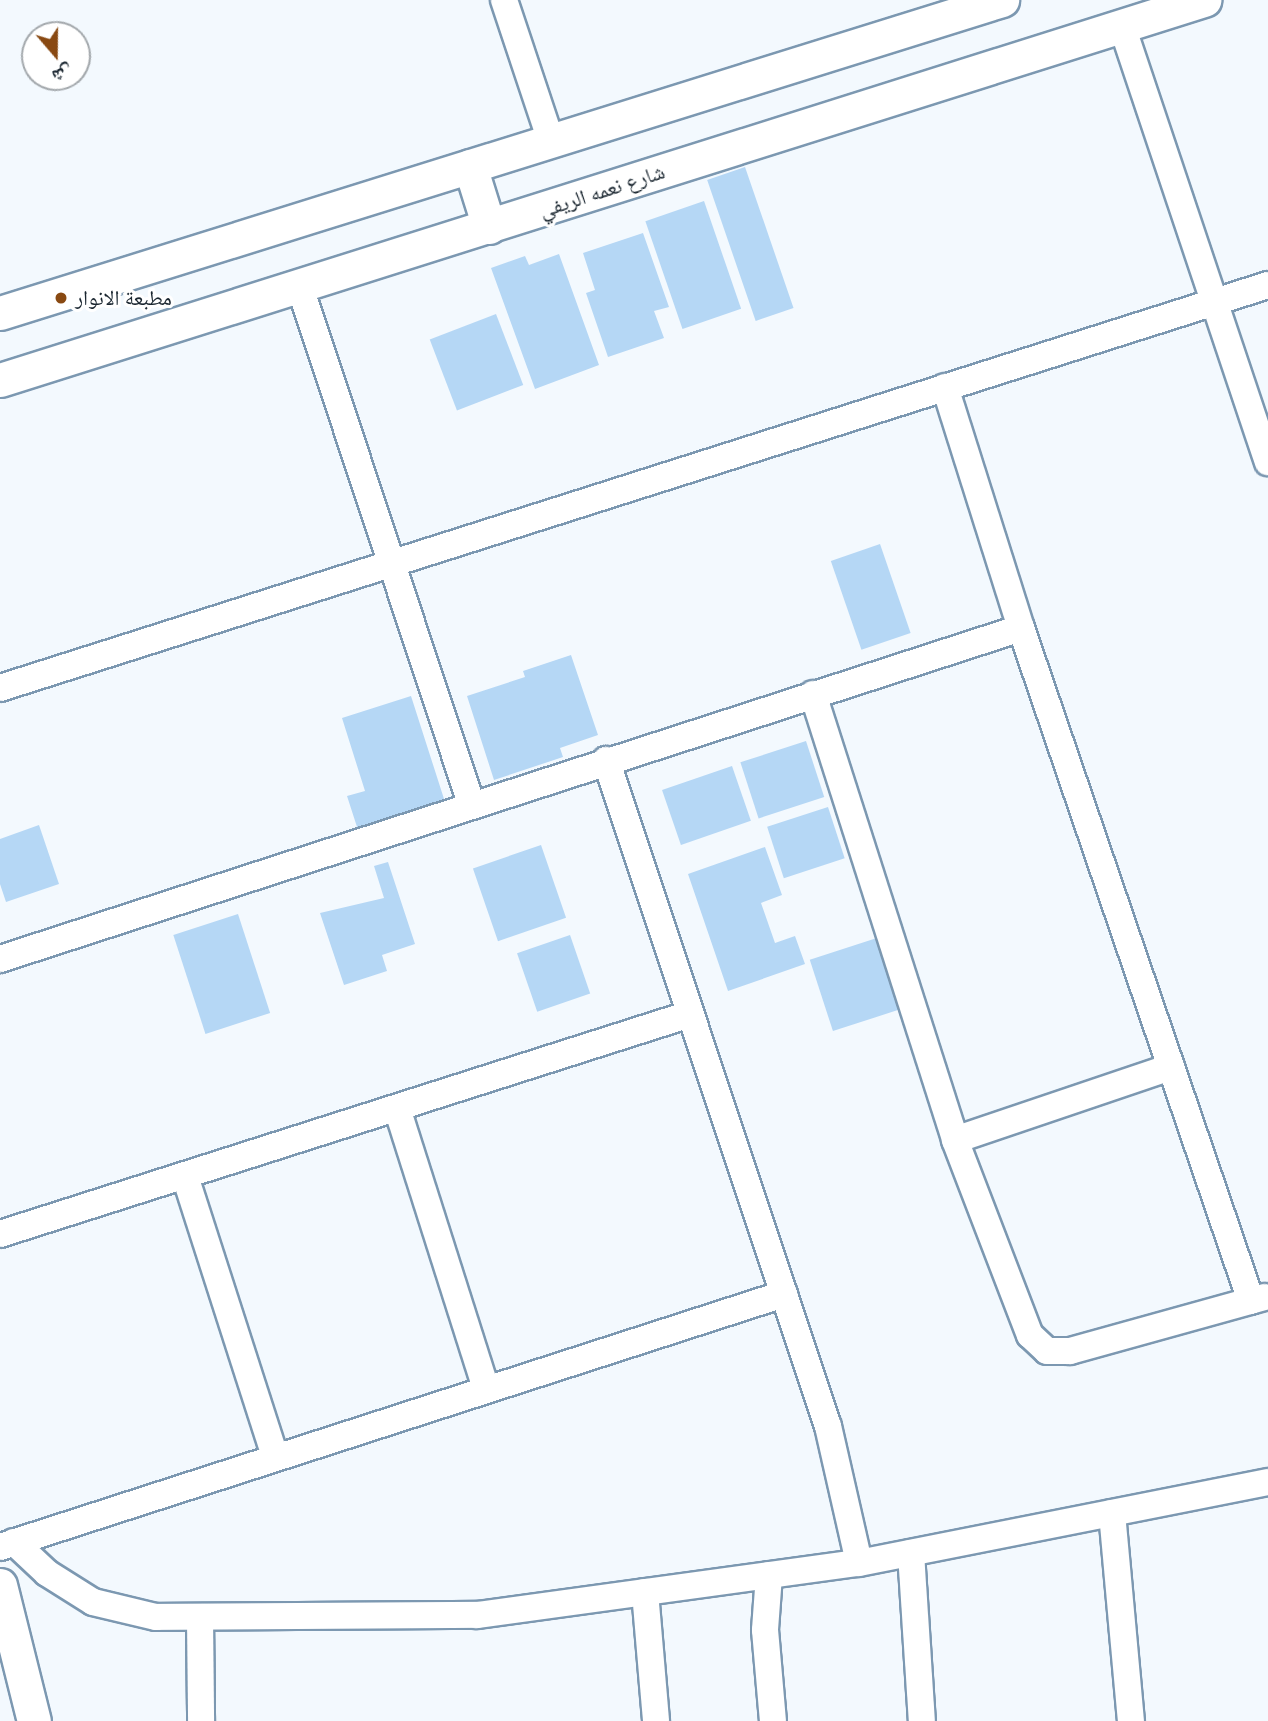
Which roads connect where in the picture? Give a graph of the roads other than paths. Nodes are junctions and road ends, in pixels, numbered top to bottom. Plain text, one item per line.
1 (504, 0) edge
2 (1002, 0) edge
3 (1204, 0) edge
4 (1122, 26) junction
5 (551, 141) junction
6 (470, 166) junction
7 (489, 227) junction
8 (1268, 285) edge
9 (300, 287) junction
10 (1213, 301) junction
11 (0, 313) edge
12 (0, 380) edge
13 (945, 387) junction
14 (1268, 462) edge
15 (392, 565) junction
16 (1021, 628) junction
17 (0, 688) edge
18 (813, 694) junction
19 (606, 760) junction
20 (471, 803) junction
21 (0, 959) edge
22 (687, 1016) junction
23 (1171, 1067) junction
24 (397, 1108) junction
25 (955, 1140) junction
26 (185, 1176) junction
27 (0, 1234) edge
28 (784, 1294) junction
29 (1260, 1299) edge
30 (486, 1389) junction
31 (275, 1457) junction
32 (1268, 1482) edge
33 (1112, 1513) junction
34 (7, 1544) edge
35 (911, 1553) junction
36 (859, 1563) junction
37 (769, 1576) junction
38 (0, 1585) edge
39 (645, 1592) junction
40 (200, 1617) junction
41 (33, 1721) edge
42 (201, 1721) edge
43 (656, 1721) edge
44 (773, 1721) edge
45 (922, 1721) edge
46 (1131, 1721) edge

1 - 5 street
2 - 5 street
3 - 4 street, شارع نعمه الريفي
4 - 7 street, شارع نعمه الريفي
4 - 10 street
5 - 6 street
6 - 7 street
6 - 11 street
7 - 9 street, شارع نعمه الريفي
8 - 10 street
9 - 12 street, شارع نعمه الريفي
9 - 15 street
10 - 13 street
10 - 14 street
13 - 15 street
13 - 16 street
15 - 17 street
15 - 20 street
16 - 18 street
16 - 23 street
18 - 19 street
18 - 25 street
19 - 20 street
19 - 22 street
20 - 21 street
22 - 24 street
22 - 28 street
23 - 25 street
23 - 29 street
24 - 26 street
24 - 30 street
25 - 29 street
26 - 27 street
26 - 31 street
28 - 30 street
28 - 36 street
30 - 31 street
31 - 34 street
32 - 33 street
33 - 35 street
33 - 46 street
34 - 40 street
35 - 36 street
35 - 45 street
36 - 37 street
37 - 39 street
37 - 44 street
38 - 41 street
39 - 40 street
39 - 43 street
40 - 42 street

